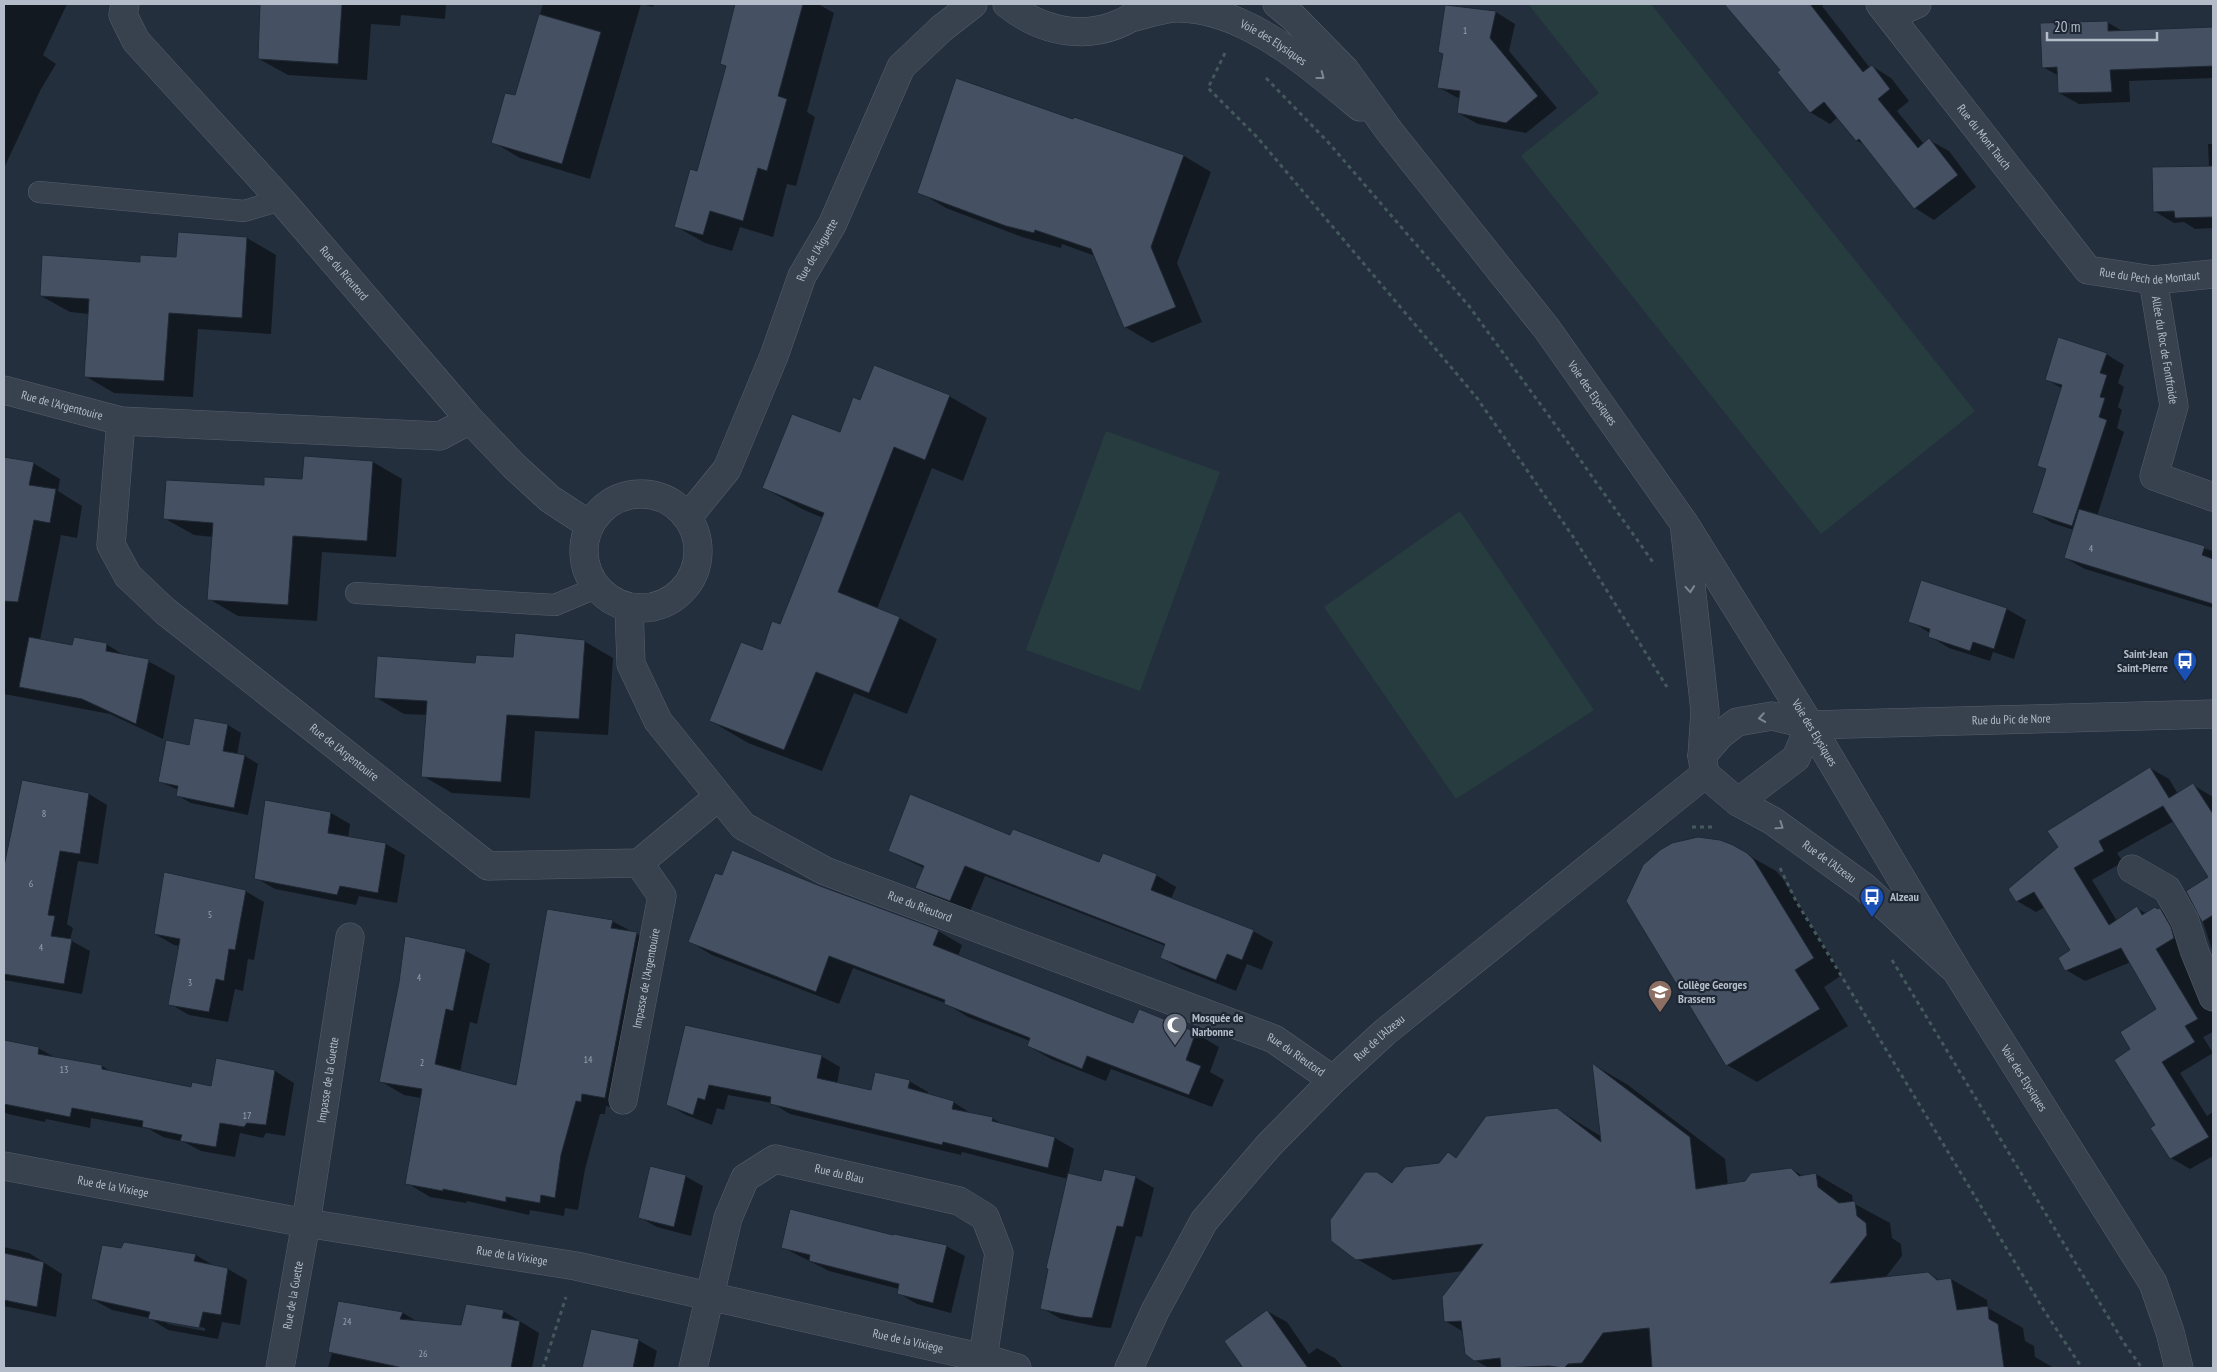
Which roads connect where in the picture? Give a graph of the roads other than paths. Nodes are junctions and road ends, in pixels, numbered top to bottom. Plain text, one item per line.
1 (125, 4) edge
2 (973, 4) edge
3 (1007, 4) edge
4 (1277, 4) edge
5 (1917, 4) edge
6 (1141, 10) edge
7 (1885, 10) edge
8 (1390, 132) junction
9 (39, 192) dead end
10 (281, 200) junction
11 (2088, 270) joint
12 (2213, 274) edge
13 (2153, 280) junction
14 (4, 390) edge
15 (470, 420) junction
16 (121, 421) junction
17 (2213, 497) edge
18 (688, 517) junction
19 (1684, 523) junction
20 (590, 525) junction
21 (598, 587) junction
22 (356, 593) dead end
23 (630, 607) junction
24 (2213, 714) edge
25 (1810, 725) junction
26 (1703, 765) junction
27 (718, 797) junction
28 (1738, 802) junction
29 (639, 863) junction
30 (2132, 869) dead end
31 (350, 937) dead end
32 (2204, 945) edge
33 (1957, 972) junction
34 (2213, 998) edge
35 (1333, 1080) junction
36 (622, 1100) dead end
37 (4, 1166) edge
38 (306, 1223) junction
39 (709, 1298) junction
40 (983, 1358) junction
41 (280, 1368) edge
42 (693, 1368) edge
43 (1017, 1368) edge
44 (1129, 1368) edge
45 (2179, 1368) edge

1 - 10 street, Rue du Rieutord
2 - 18 street, Rue de l'Aiguette
3 - 6 street, Voie des Elysiques
4 - 8 street, Voie des Elysiques
5 - 7 street
6 -> 8 street, Voie des Elysiques
7 - 11 street, Rue du Mont Tauch
8 - 19 street, Voie des Elysiques
9 - 10 lane
10 - 15 street, Rue du Rieutord
11 - 13 street, Rue du Pech de Montaut
12 - 13 street, Rue du Pech de Montaut
13 - 17 street, Allée du Roc de Fontfroide
14 - 16 street, Rue de l'Argentouire
15 - 16 street, Rue de l'Argentouire
15 - 20 street, Rue du Rieutord
16 - 29 street, Rue de l'Argentouire
18 - 20 street
18 - 23 street
19 - 25 street, Voie des Elysiques
19 -> 26 street
20 - 21 street
21 - 22 lane
21 - 23 street
23 - 27 street, Rue du Rieutord
24 - 25 street, Rue du Pic de Nore
25 -> 26 street, Rue de l'Alzeau
25 - 28 street
25 - 33 street, Voie des Elysiques
26 - 28 street, Rue de l'Alzeau
26 - 35 street, Rue de l'Alzeau
27 - 29 street
27 - 35 street, Rue du Rieutord
28 -> 33 street, Rue de l'Alzeau
29 - 36 street, Impasse de l'Argentouire
30 - 32 street
31 - 38 street, Impasse de la Guette
32 - 34 street
33 - 45 street, Voie des Elysiques
35 - 44 street, Rue de l'Alzeau
37 - 38 street, Rue de la Vixiege
38 - 39 street, Rue de la Vixiege
38 - 41 street, Rue de la Guette
39 - 40 street, Rue de la Vixiege
39 - 40 street, Rue du Blau
39 - 42 street, Rue du Blau
40 - 43 street, Rue de la Vixiege

